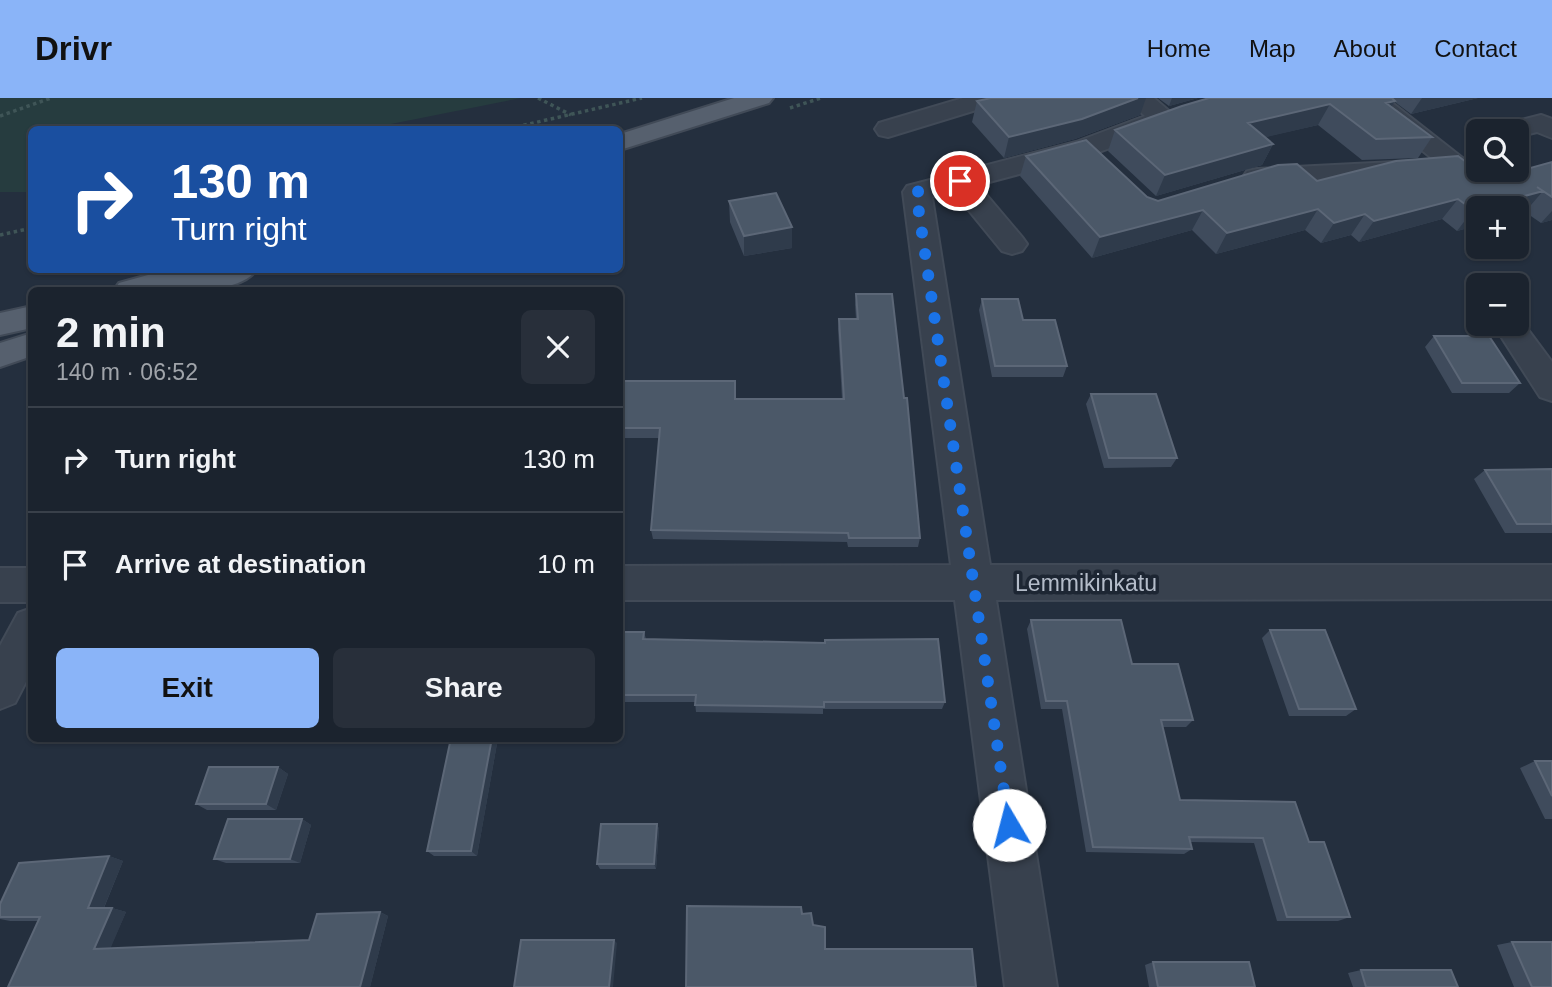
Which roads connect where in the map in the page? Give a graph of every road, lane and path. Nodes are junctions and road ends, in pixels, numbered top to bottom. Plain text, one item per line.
1 (51, 98) edge
2 (538, 98) edge
3 (642, 98) edge
4 (760, 98) edge
5 (990, 98) edge
6 (1138, 98) edge
7 (1370, 98) edge
8 (1542, 98) edge
9 (1552, 106) edge
10 (571, 115) junction
11 (0, 116) edge
12 (521, 126) edge
13 (1529, 126) edge
14 (888, 129) dead end
15 (1552, 130) edge
16 (623, 141) edge
17 (960, 181) junction
18 (1226, 187) edge
19 (28, 229) edge
20 (0, 235) edge
21 (1012, 244) dead end
22 (190, 273) edge
23 (232, 273) edge
24 (140, 287) edge
25 (191, 287) edge
26 (28, 319) edge
27 (28, 320) edge
28 (0, 324) edge
29 (0, 330) edge
30 (1516, 336) edge
31 (28, 345) edge
32 (0, 355) edge
33 (1552, 388) edge
34 (1552, 582) edge
35 (623, 583) edge
36 (975, 583) junction
37 (0, 585) edge
38 (28, 585) edge
39 (28, 634) edge
40 (0, 689) edge
41 (1031, 987) edge

1 - 11 path
2 - 10 path
3 - 10 path
4 - 16 main road
5 - 14 street
6 - 17 street
7 - 18 street
8 - 9 street
10 - 12 path
13 - 15 street
17 - 21 street
17 - 36 street
19 - 20 path
22 - 24 main road
23 - 25 main road
26 - 28 main road
27 - 29 main road
30 - 33 street
31 - 32 main road
34 - 36 street, Lemmikinkatu
35 - 36 street, Lemmikinkatu
36 - 41 street
37 - 38 street
39 - 40 street

